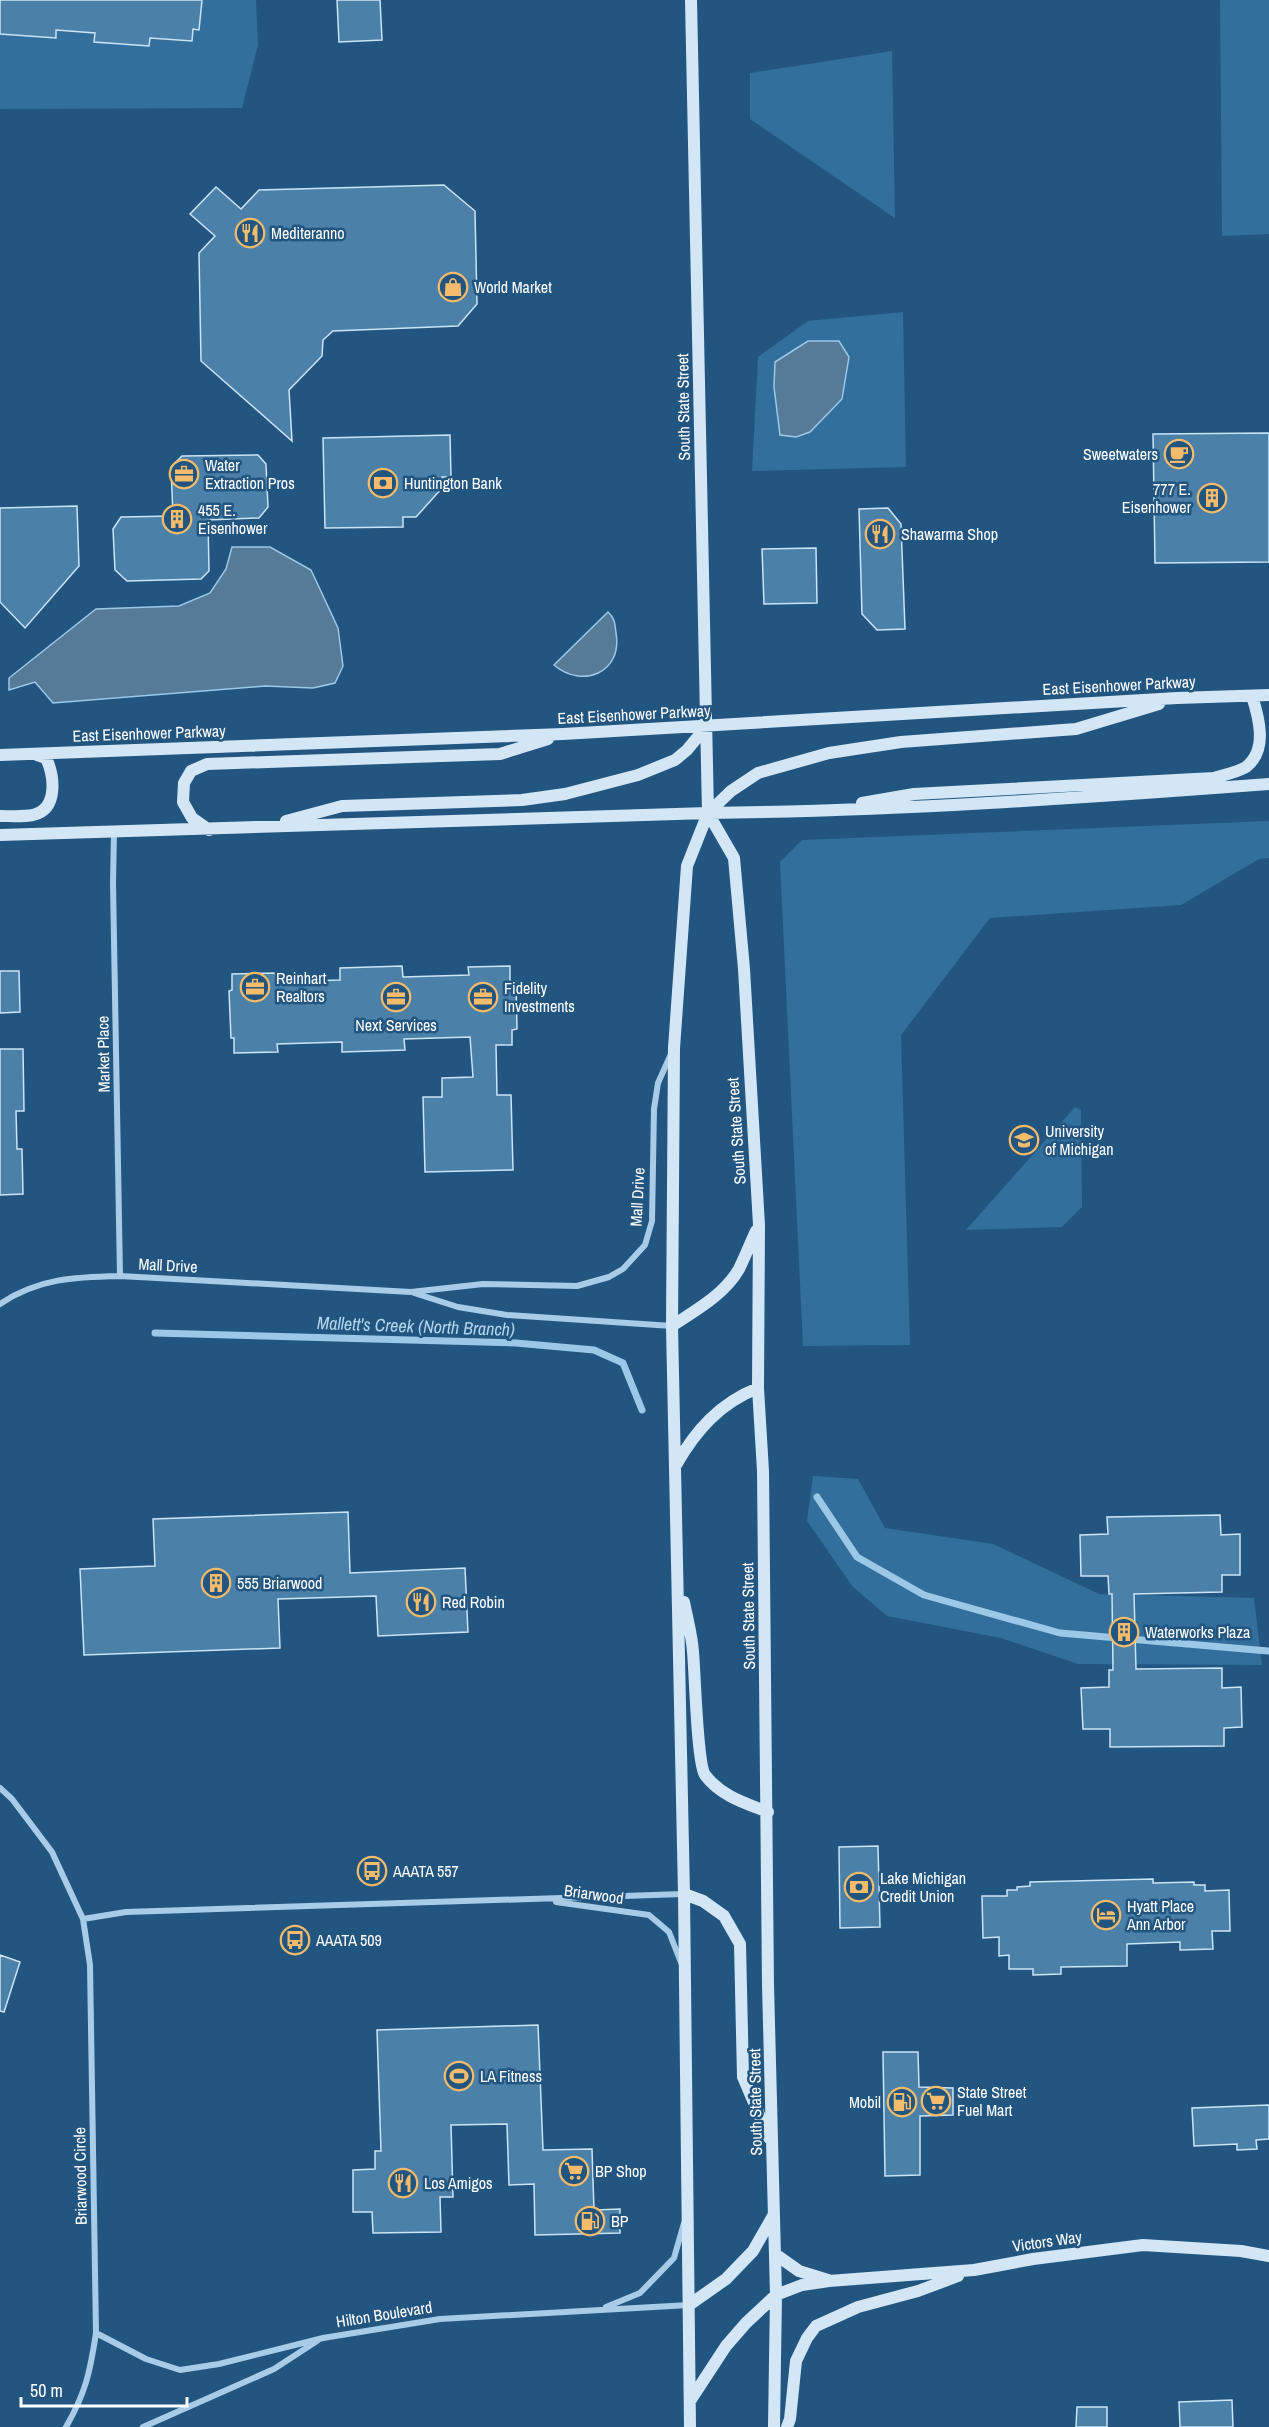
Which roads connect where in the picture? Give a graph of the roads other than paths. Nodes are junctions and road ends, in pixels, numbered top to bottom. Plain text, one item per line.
1 (691, 0) edge
2 (1269, 695) edge
3 (1252, 696) junction
4 (1177, 698) junction
5 (706, 727) junction
6 (563, 734) junction
7 (32, 754) junction
8 (0, 755) edge
9 (1269, 784) edge
10 (813, 812) junction
11 (708, 813) junction
12 (0, 816) edge
13 (265, 827) junction
14 (209, 830) junction
15 (114, 832) junction
16 (0, 835) edge
17 (674, 1048) junction
18 (759, 1225) junction
19 (120, 1276) junction
20 (411, 1292) junction
21 (0, 1304) edge
22 (672, 1326) junction
23 (758, 1388) junction
24 (676, 1465) junction
25 (677, 1568) junction
26 (0, 1788) edge
27 (768, 1812) junction
28 (684, 1894) junction
29 (541, 1899) junction
30 (83, 1919) junction
31 (683, 1969) junction
32 (772, 2145) junction
33 (687, 2211) junction
34 (774, 2214) junction
35 (775, 2254) junction
36 (1269, 2256) edge
37 (974, 2270) junction
38 (829, 2281) junction
39 (776, 2295) junction
40 (689, 2305) junction
41 (600, 2310) junction
42 (96, 2333) junction
43 (323, 2338) junction
44 (689, 2402) junction
45 (66, 2427) edge
46 (143, 2427) edge
47 (690, 2427) edge
48 (774, 2427) edge
49 (787, 2427) edge

1 - 5 main road, South State Street
2 - 3 main road, East Eisenhower Parkway
3 - 4 main road, East Eisenhower Parkway
3 - 10 main road
4 - 5 main road, East Eisenhower Parkway
4 - 11 main road
5 - 6 main road, East Eisenhower Parkway
5 - 11 main road, South State Street
5 - 13 main road
6 - 7 main road, East Eisenhower Parkway
6 - 14 main road
7 - 8 main road, East Eisenhower Parkway
7 - 12 main road
9 - 10 main road
10 - 11 main road
11 - 13 main road
11 - 17 main road, South State Street
11 - 18 main road, South State Street
13 - 14 main road
14 - 15 main road
15 - 16 main road
15 - 19 street, Market Place
17 - 20 street, Mall Drive
17 - 22 main road, South State Street
18 - 22 main road
18 - 23 main road, South State Street
19 - 20 street, Mall Drive
19 - 21 street, Mall Drive
20 - 22 street, Mall Drive
22 - 24 main road, South State Street
23 - 24 main road
23 - 27 main road, South State Street
24 - 25 main road, South State Street
25 - 27 main road
25 - 28 main road, South State Street
26 - 30 street, Briarwood Circle
27 - 32 main road, South State Street
28 - 29 street, Briarwood
28 - 31 main road, South State Street
28 - 32 main road
29 - 30 street
29 - 31 street, Briarwood
30 - 42 street, Briarwood Circle
31 - 33 main road, South State Street
32 - 34 main road, South State Street
33 - 40 main road, South State Street
33 - 41 street
34 - 35 main road, South State Street
34 - 40 main road
35 - 38 main road
35 - 39 main road, South State Street
36 - 37 main road, Victors Way
37 - 38 main road, Victors Way
37 - 49 main road
38 - 39 main road, Victors Way
39 - 44 main road
39 - 48 main road, South State Street
40 - 41 street, Hilton Boulevard
40 - 44 main road, South State Street
41 - 43 street, Hilton Boulevard
42 - 43 street, Hilton Boulevard
42 - 45 street, Briarwood Circle
43 - 46 street
44 - 47 main road, South State Street

